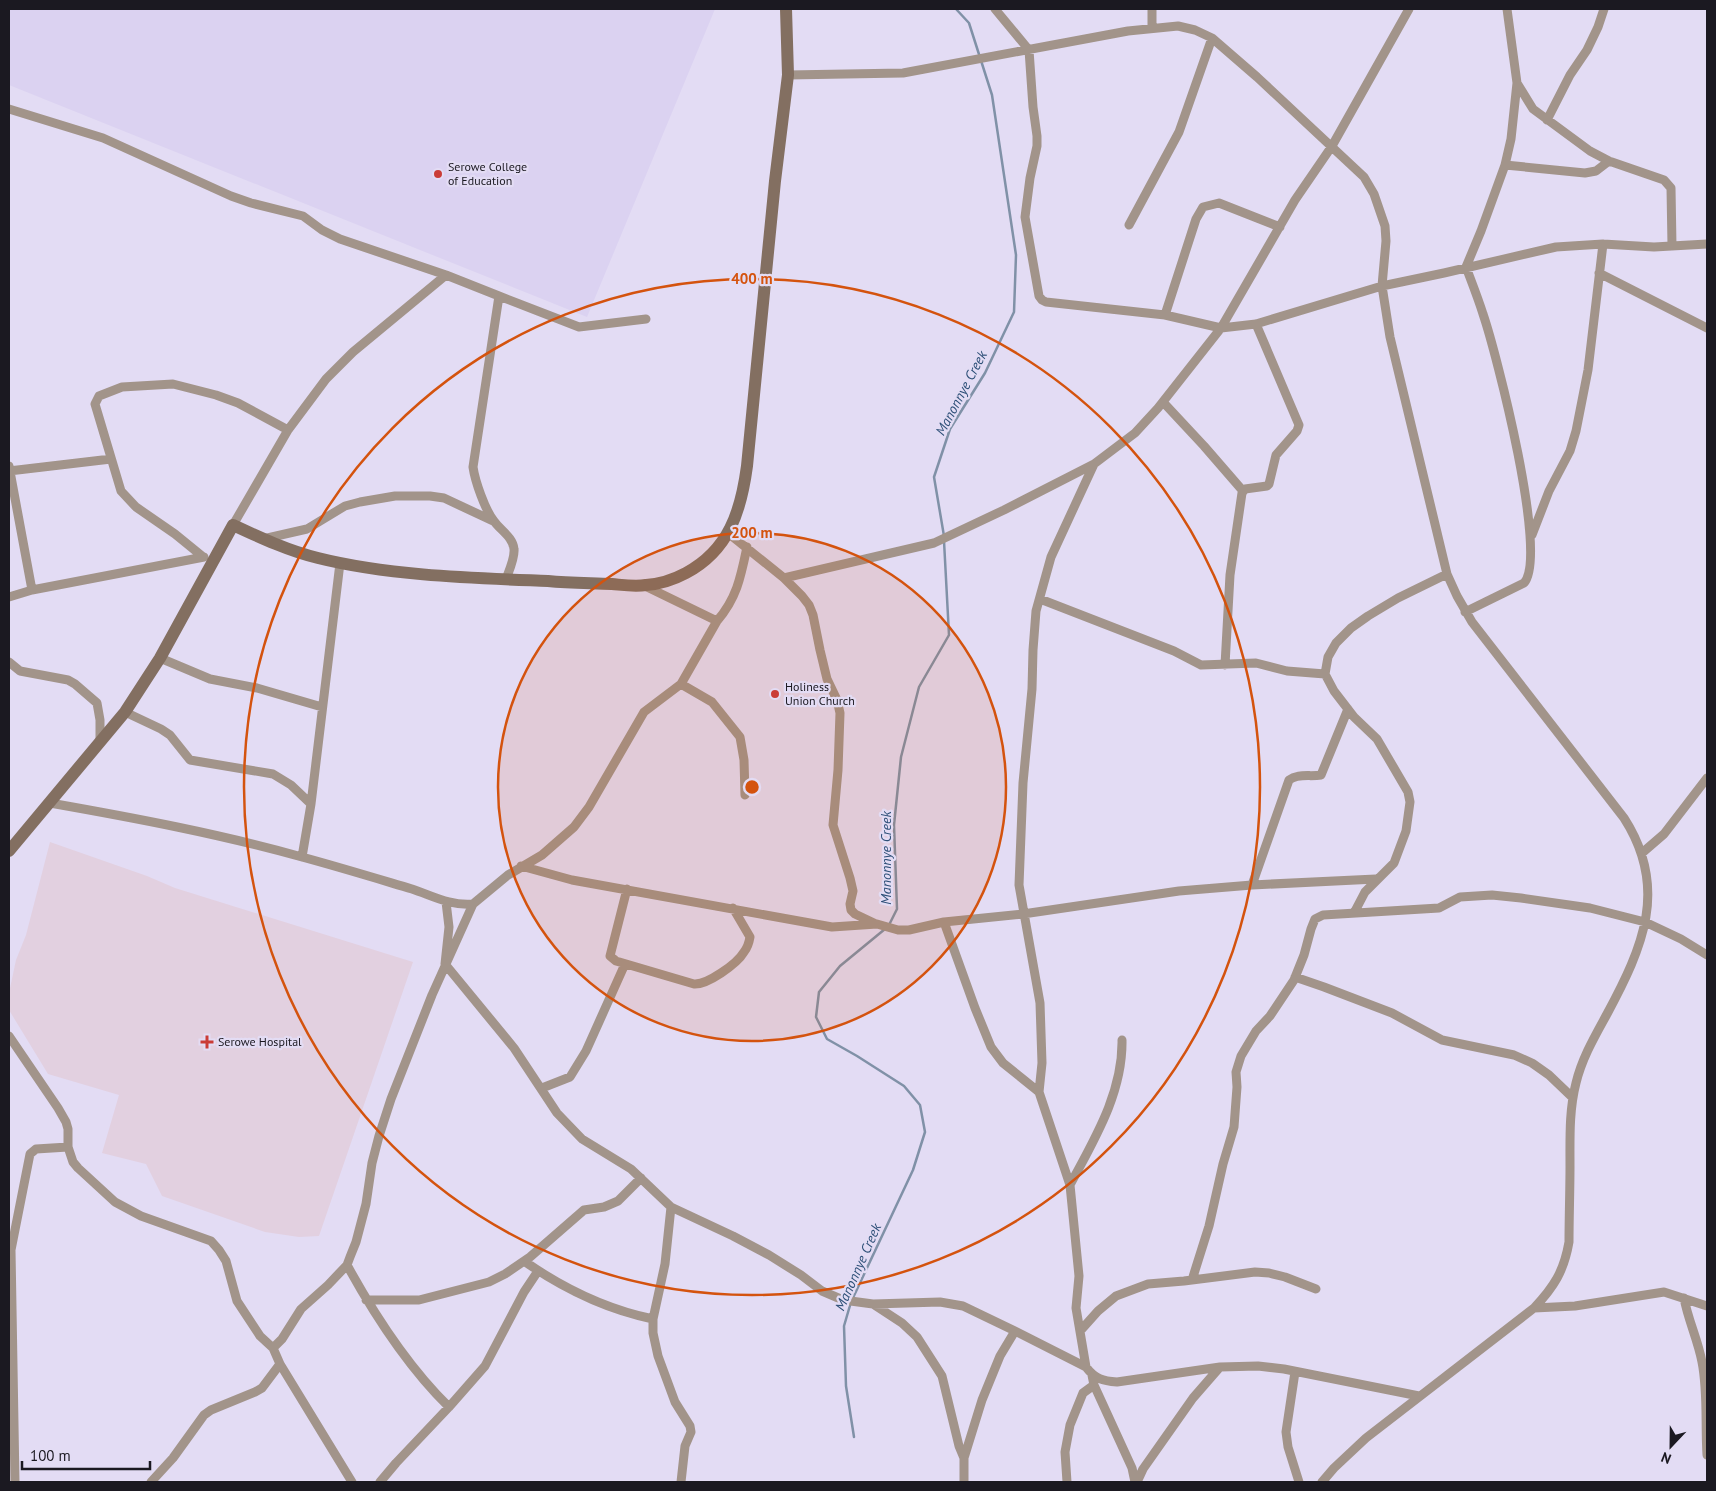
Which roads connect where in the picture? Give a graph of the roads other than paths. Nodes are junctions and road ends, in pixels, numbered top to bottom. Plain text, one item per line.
1 (786, 9) edge
2 (995, 9) edge
3 (1152, 9) edge
4 (1409, 9) edge
5 (1507, 9) edge
6 (1604, 9) edge
7 (1152, 27) junction
8 (1212, 38) junction
9 (1029, 50) junction
10 (788, 75) junction
11 (1517, 83) junction
12 (9, 109) edge
13 (1547, 120) junction
14 (1332, 146) junction
15 (1609, 161) junction
16 (1505, 165) junction
17 (1129, 225) dead end
18 (1280, 227) junction
19 (1603, 244) junction
20 (1707, 244) edge
21 (1672, 246) junction
22 (1466, 267) junction
23 (1599, 273) junction
24 (446, 275) junction
25 (1382, 286) junction
26 (499, 296) junction
27 (1165, 316) junction
28 (646, 319) dead end
29 (1256, 324) junction
30 (1221, 328) junction
31 (1707, 328) edge
32 (1162, 402) junction
33 (288, 430) junction
34 (111, 459) junction
35 (1094, 464) junction
36 (9, 469) edge
37 (1243, 491) junction
38 (493, 521) junction
39 (234, 525) junction
40 (728, 533) junction
41 (1531, 538) junction
42 (263, 539) junction
43 (747, 547) junction
44 (208, 558) junction
45 (340, 563) junction
46 (1447, 574) junction
47 (784, 578) junction
48 (506, 579) junction
49 (644, 586) junction
50 (32, 590) junction
51 (9, 596) edge
52 (1040, 599) junction
53 (1465, 612) junction
54 (717, 621) junction
55 (160, 658) junction
56 (9, 662) edge
57 (1225, 665) junction
58 (1325, 674) junction
59 (681, 684) junction
60 (322, 707) junction
61 (1348, 709) junction
62 (125, 712) junction
63 (100, 742) junction
64 (1707, 778) edge
65 (745, 795) dead end
66 (50, 803) junction
67 (310, 804) junction
68 (9, 851) edge
69 (1642, 853) junction
70 (302, 857) junction
71 (521, 866) junction
72 (1376, 879) junction
73 (1252, 884) junction
74 (627, 889) junction
75 (446, 902) junction
76 (474, 904) junction
77 (733, 908) junction
78 (1354, 913) junction
79 (1023, 914) junction
80 (944, 922) junction
81 (1645, 922) junction
82 (877, 924) junction
83 (1707, 955) edge
84 (446, 964) junction
85 (625, 964) junction
86 (1295, 978) junction
87 (9, 1036) edge
88 (1122, 1040) dead end
89 (542, 1088) junction
90 (1039, 1092) junction
91 (1572, 1097) junction
92 (68, 1147) junction
93 (641, 1178) junction
94 (1070, 1185) junction
95 (671, 1207) junction
96 (524, 1261) junction
97 (347, 1265) junction
98 (538, 1271) junction
99 (1192, 1280) junction
100 (1316, 1289) dead end
101 (1684, 1298) junction
102 (366, 1300) junction
103 (873, 1304) junction
104 (1707, 1306) edge
105 (1534, 1308) junction
106 (653, 1320) junction
107 (1081, 1330) junction
108 (1015, 1331) junction
109 (273, 1348) junction
110 (280, 1364) junction
111 (1220, 1367) junction
112 (1089, 1371) junction
113 (1295, 1372) junction
114 (1094, 1385) junction
115 (1419, 1396) junction
116 (449, 1407) junction
117 (1707, 1455) edge
118 (964, 1458) junction
119 (15, 1482) edge
120 (151, 1482) edge
121 (352, 1482) edge
122 (380, 1482) edge
123 (682, 1482) edge
124 (964, 1482) edge
125 (1068, 1482) edge
126 (1136, 1482) edge
127 (1300, 1482) edge
128 (1322, 1482) edge

1 - 10 street
2 - 9 street
3 - 7 street
4 - 14 street
5 - 11 street
6 - 13 street
7 - 8 street
7 - 9 street
8 - 14 street
8 - 17 street
9 - 10 street
9 - 27 street
10 - 40 street
11 - 13 street
11 - 16 street
12 - 24 street
13 - 15 street
14 - 18 street
14 - 25 street
15 - 16 street
15 - 21 street
16 - 22 street
18 - 27 street
18 - 30 street
19 - 21 street
19 - 22 street
19 - 23 street
20 - 21 street
22 - 25 street
22 - 41 street
23 - 31 street
23 - 41 street
24 - 26 street
24 - 33 street
25 - 29 street
25 - 46 street
26 - 28 street
26 - 38 street
27 - 30 street
29 - 30 street
29 - 37 street
30 - 32 street
32 - 35 street
32 - 37 street
33 - 34 street
33 - 39 street
34 - 36 street
34 - 44 street
35 - 47 street
35 - 52 street
36 - 50 street
37 - 57 street
38 - 42 street
38 - 48 street
39 - 42 street
39 - 44 street
40 - 43 street
40 - 49 street
41 - 53 street
42 - 45 street
43 - 47 street
43 - 54 street
44 - 50 street
44 - 55 street
45 - 48 street
45 - 60 street
46 - 53 street
46 - 58 street
47 - 82 street
48 - 49 street
49 - 54 street
50 - 51 street
52 - 57 street
52 - 79 street
53 - 69 street
54 - 59 street
55 - 60 street
55 - 62 street
56 - 63 street
57 - 58 street
58 - 61 street
59 - 65 street
59 - 71 street
60 - 67 street
61 - 72 street
61 - 73 street
62 - 63 street
62 - 67 street
63 - 66 street
64 - 69 street
66 - 68 street
66 - 70 street
67 - 70 street
69 - 81 street
70 - 75 street
71 - 74 street
71 - 76 street
72 - 73 street
72 - 78 street
73 - 79 street
74 - 77 street
74 - 85 street
75 - 76 street
75 - 84 street
76 - 84 street
77 - 82 street
77 - 85 street
78 - 81 street
78 - 86 street
79 - 80 street
79 - 90 street
80 - 82 street
80 - 90 street
81 - 83 street
81 - 91 street
84 - 89 street
84 - 97 street
85 - 89 street
86 - 91 street
86 - 99 street
87 - 92 street
88 - 94 street
89 - 93 street
90 - 94 street
91 - 105 street
92 - 109 street
92 - 119 street
93 - 95 street
93 - 96 street
94 - 107 street
95 - 103 street
95 - 106 street
96 - 98 street
96 - 102 street
97 - 102 street
97 - 109 street
98 - 106 street
98 - 116 street
99 - 100 street
99 - 107 street
101 - 104 street
101 - 105 street
101 - 117 street
102 - 116 street
103 - 108 street
103 - 118 street
105 - 115 street
106 - 123 street
107 - 112 street
108 - 112 street
108 - 118 street
109 - 110 street
110 - 120 street
110 - 121 street
111 - 112 street
111 - 113 street
111 - 126 street
112 - 114 street
113 - 115 street
113 - 127 street
114 - 125 street
114 - 126 street
115 - 128 street
116 - 122 street
118 - 124 street

